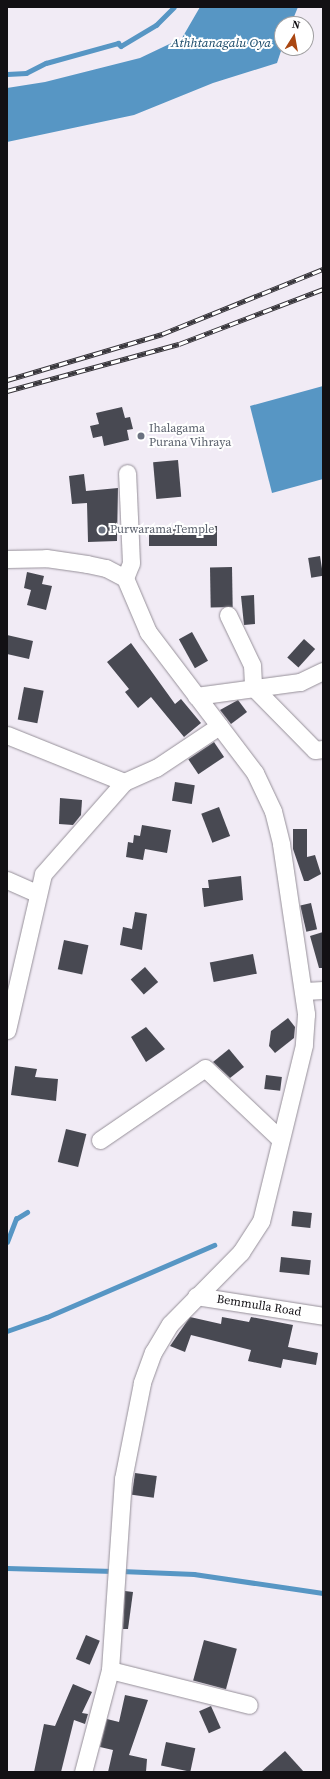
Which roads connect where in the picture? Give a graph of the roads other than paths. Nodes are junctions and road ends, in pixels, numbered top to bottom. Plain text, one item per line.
1 (127, 473) dead end
2 (7, 559) edge
3 (125, 578) junction
4 (228, 615) dead end
5 (323, 671) edge
6 (253, 687) junction
7 (196, 696) junction
8 (219, 726) junction
9 (7, 735) edge
10 (323, 749) edge
11 (124, 782) junction
12 (7, 880) edge
13 (38, 894) junction
14 (12, 979) edge
15 (323, 990) edge
16 (304, 991) junction
17 (7, 1030) edge
18 (280, 1139) junction
19 (100, 1140) dead end
20 (196, 1296) junction
21 (323, 1316) edge
22 (110, 1670) junction
23 (249, 1705) dead end
24 (83, 1772) edge

1 - 3 street
2 - 3 street
3 - 7 street
4 - 6 street
5 - 6 street
6 - 7 street
6 - 10 street
7 - 8 street
8 - 11 street
8 - 16 street
9 - 11 street
11 - 13 street
12 - 13 street
13 - 14 street
14 - 17 street
15 - 16 street
16 - 18 street
18 - 19 street
18 - 20 street
20 - 21 street, Bemmulla Road
20 - 22 street
22 - 23 street
22 - 24 street

